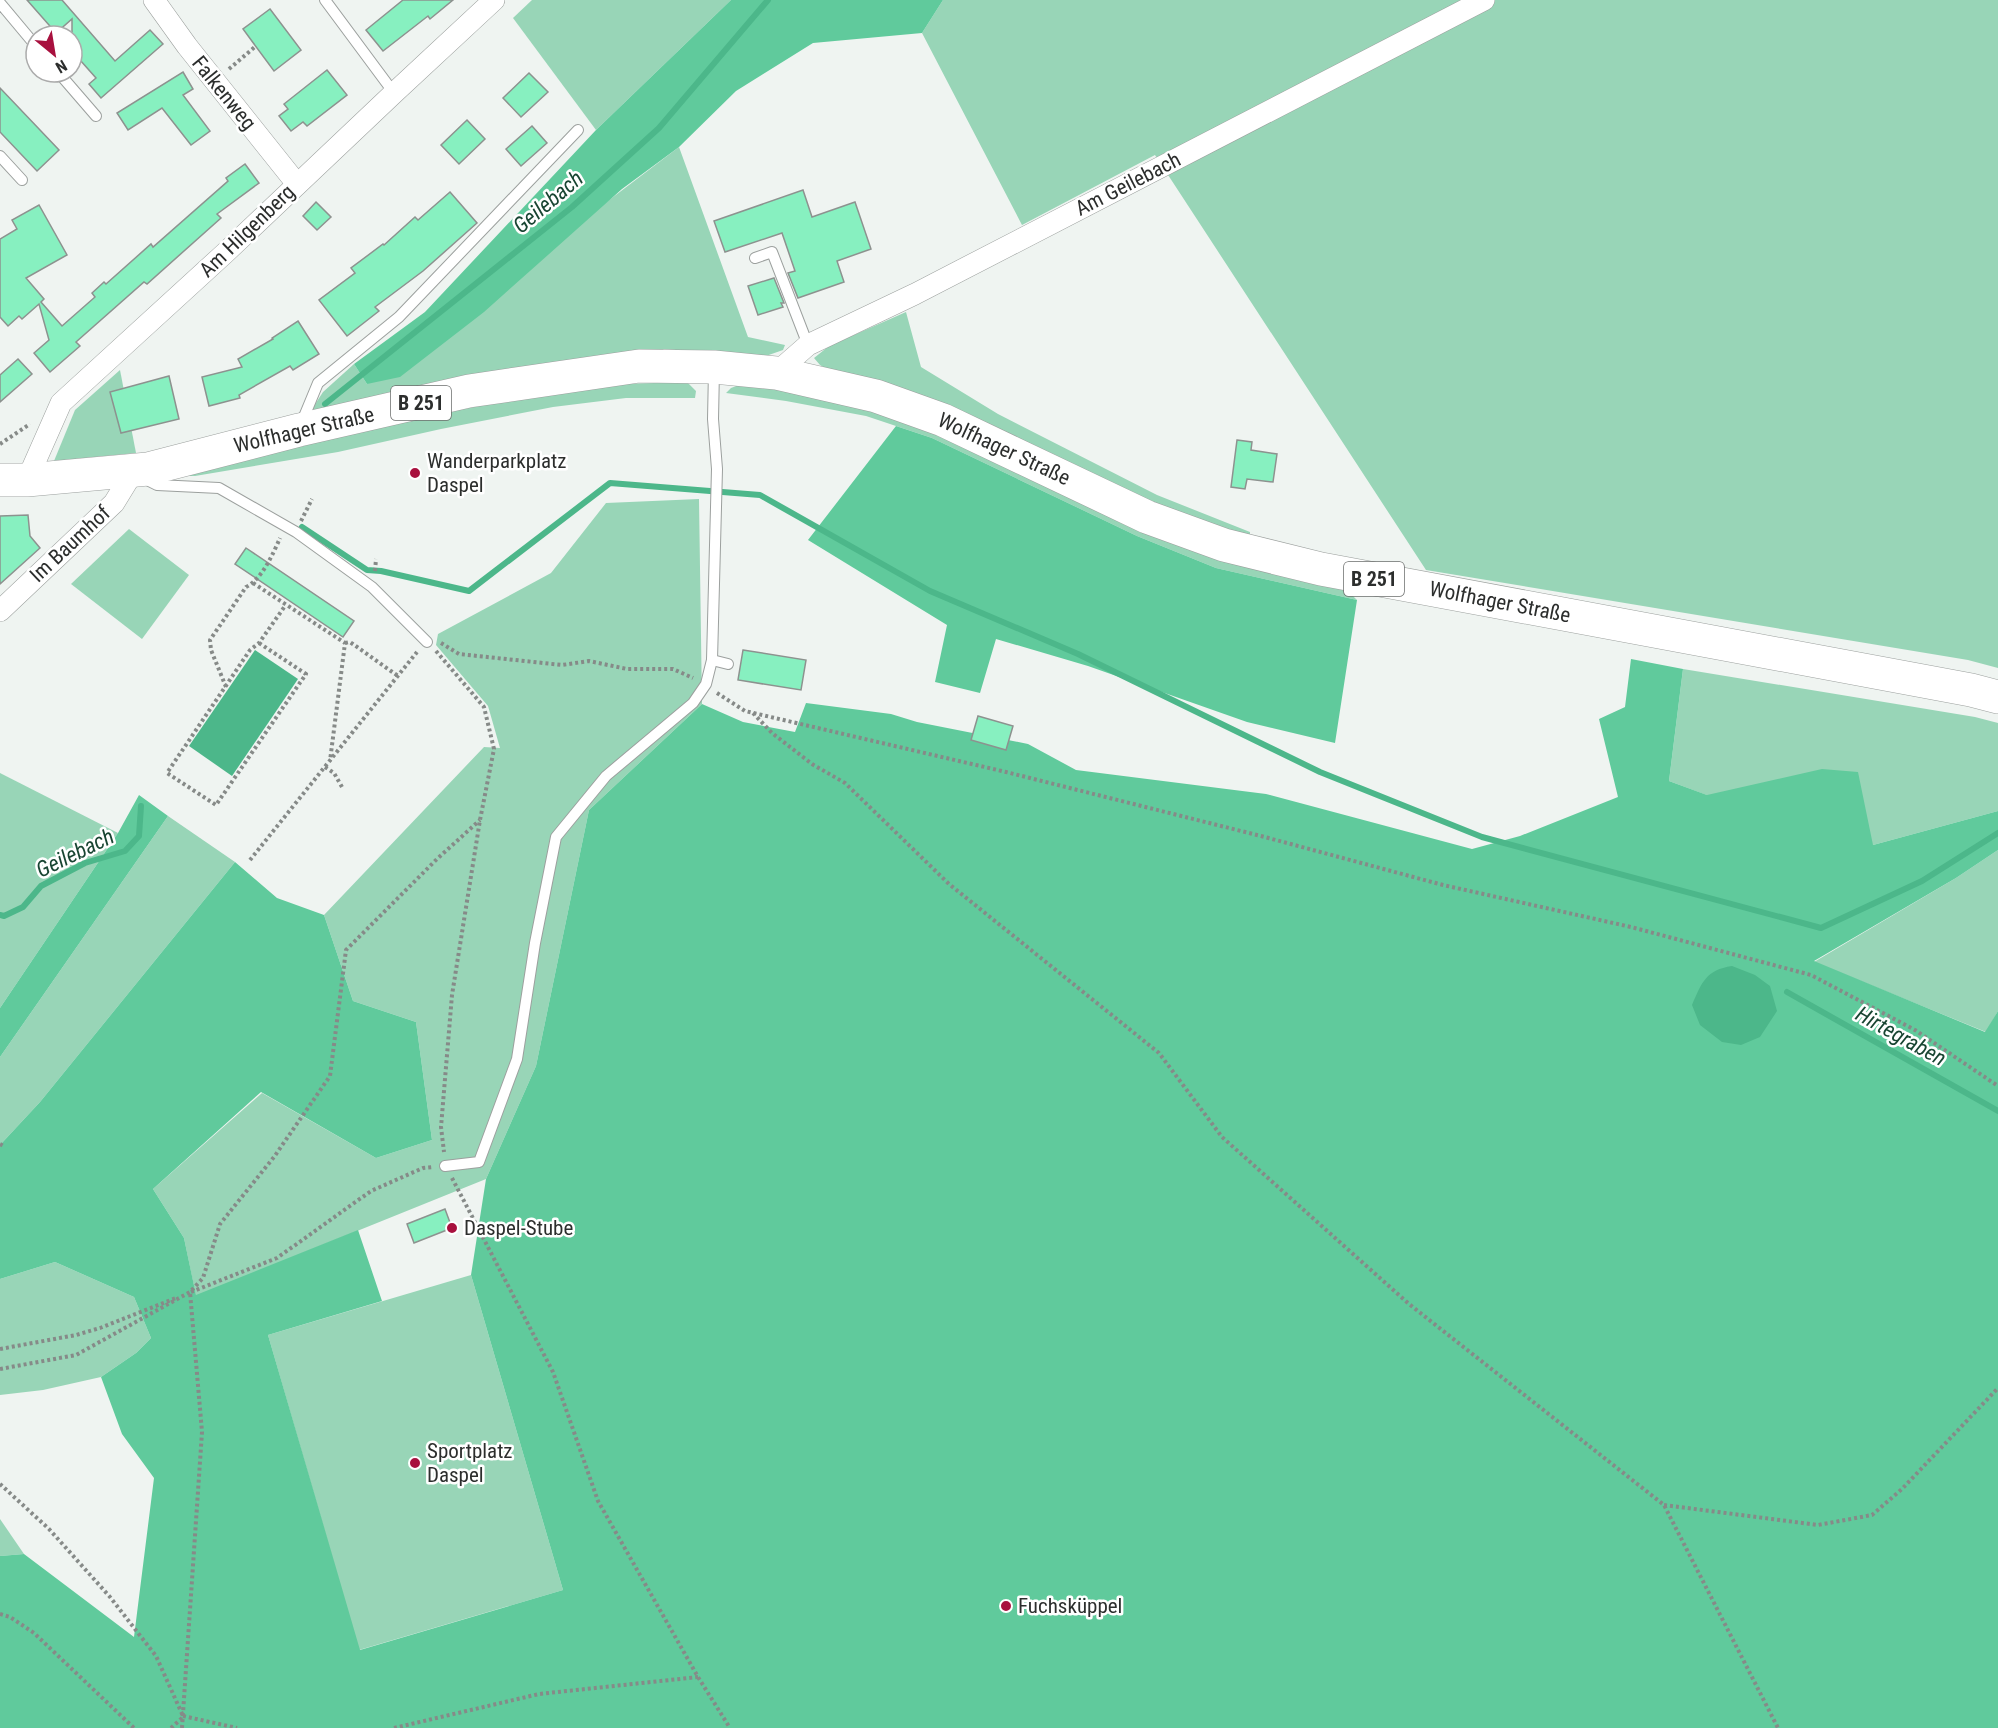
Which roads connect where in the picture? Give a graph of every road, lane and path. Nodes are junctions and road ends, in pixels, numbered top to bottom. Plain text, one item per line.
1 (154, 0) edge
2 (325, 0) edge
3 (1484, 0) edge
4 (0, 3) edge
5 (485, 3) edge
6 (24, 32) edge
7 (256, 46) dead end
8 (214, 81) junction
9 (68, 84) edge
10 (394, 93) junction
11 (96, 117) dead end
12 (578, 130) dead end
13 (0, 156) edge
14 (22, 180) dead end
15 (297, 184) junction
16 (755, 258) dead end
17 (808, 345) junction
18 (714, 367) junction
19 (776, 373) junction
20 (299, 430) junction
21 (133, 472) junction
22 (13, 480) edge
23 (312, 500) dead end
24 (296, 532) junction
25 (279, 539) dead end
26 (253, 583) junction
27 (285, 606) junction
28 (0, 610) edge
29 (427, 642) junction
30 (259, 643) junction
31 (345, 643) junction
32 (712, 660) junction
33 (728, 664) dead end
34 (398, 676) junction
35 (706, 684) junction
36 (226, 687) junction
37 (1998, 697) edge
38 (753, 712) junction
39 (330, 761) junction
40 (325, 767) junction
41 (342, 787) dead end
42 (480, 820) junction
43 (250, 860) dead end
44 (1998, 1086) edge
45 (0, 1144) edge
46 (5, 1147) dead end
47 (445, 1166) junction
48 (190, 1292) junction
49 (0, 1349) edge
50 (0, 1369) edge
51 (1998, 1388) edge
52 (0, 1484) edge
53 (1664, 1505) junction
54 (0, 1614) edge
55 (698, 1677) junction
56 (183, 1716) junction
57 (134, 1728) edge
58 (171, 1728) edge
59 (182, 1728) edge
60 (237, 1728) edge
61 (394, 1728) edge
62 (730, 1728) edge
63 (1778, 1728) edge

1 - 8 street, Falkenweg
2 - 10 lane
3 - 17 street, Am Geilebach
4 - 6 lane
5 - 10 street, Am Hilgenberg
7 - 8 path
8 - 15 street, Falkenweg
9 - 11 lane
10 - 15 street, Am Hilgenberg
12 - 20 lane
13 - 14 lane
15 - 22 street, Am Hilgenberg
16 - 17 lane
17 - 19 street, Am Geilebach
18 - 19 main road, Wolfhager Straße / B 251
18 - 20 main road, Wolfhager Straße / B 251
18 - 32 lane
19 - 37 main road, Wolfhager Straße / B 251
20 - 21 main road, Wolfhager Straße / B 251
21 - 22 main road, Wolfhager Straße / B 251
21 - 24 lane
21 - 28 street, Im Baumhof
23 - 24 path
24 - 29 lane
25 - 26 path
26 - 27 path
26 - 36 path
27 - 30 path
27 - 31 path
29 - 34 path
29 - 35 path
29 - 42 path
30 - 36 path
30 - 36 path
31 - 34 path
31 - 39 path
32 - 33 lane
32 - 35 lane
34 - 39 path
35 - 38 path
35 - 47 lane
38 - 44 path
38 - 53 path
39 - 40 path
40 - 41 path
40 - 43 path
42 - 47 path
42 - 48 path
45 - 46 path
47 - 48 path
47 - 55 path
48 - 49 path
48 - 50 path
48 - 56 path
51 - 53 path
52 - 56 path
53 - 63 path
54 - 57 path
55 - 61 path
55 - 62 path
56 - 58 path
56 - 59 path
56 - 60 path

